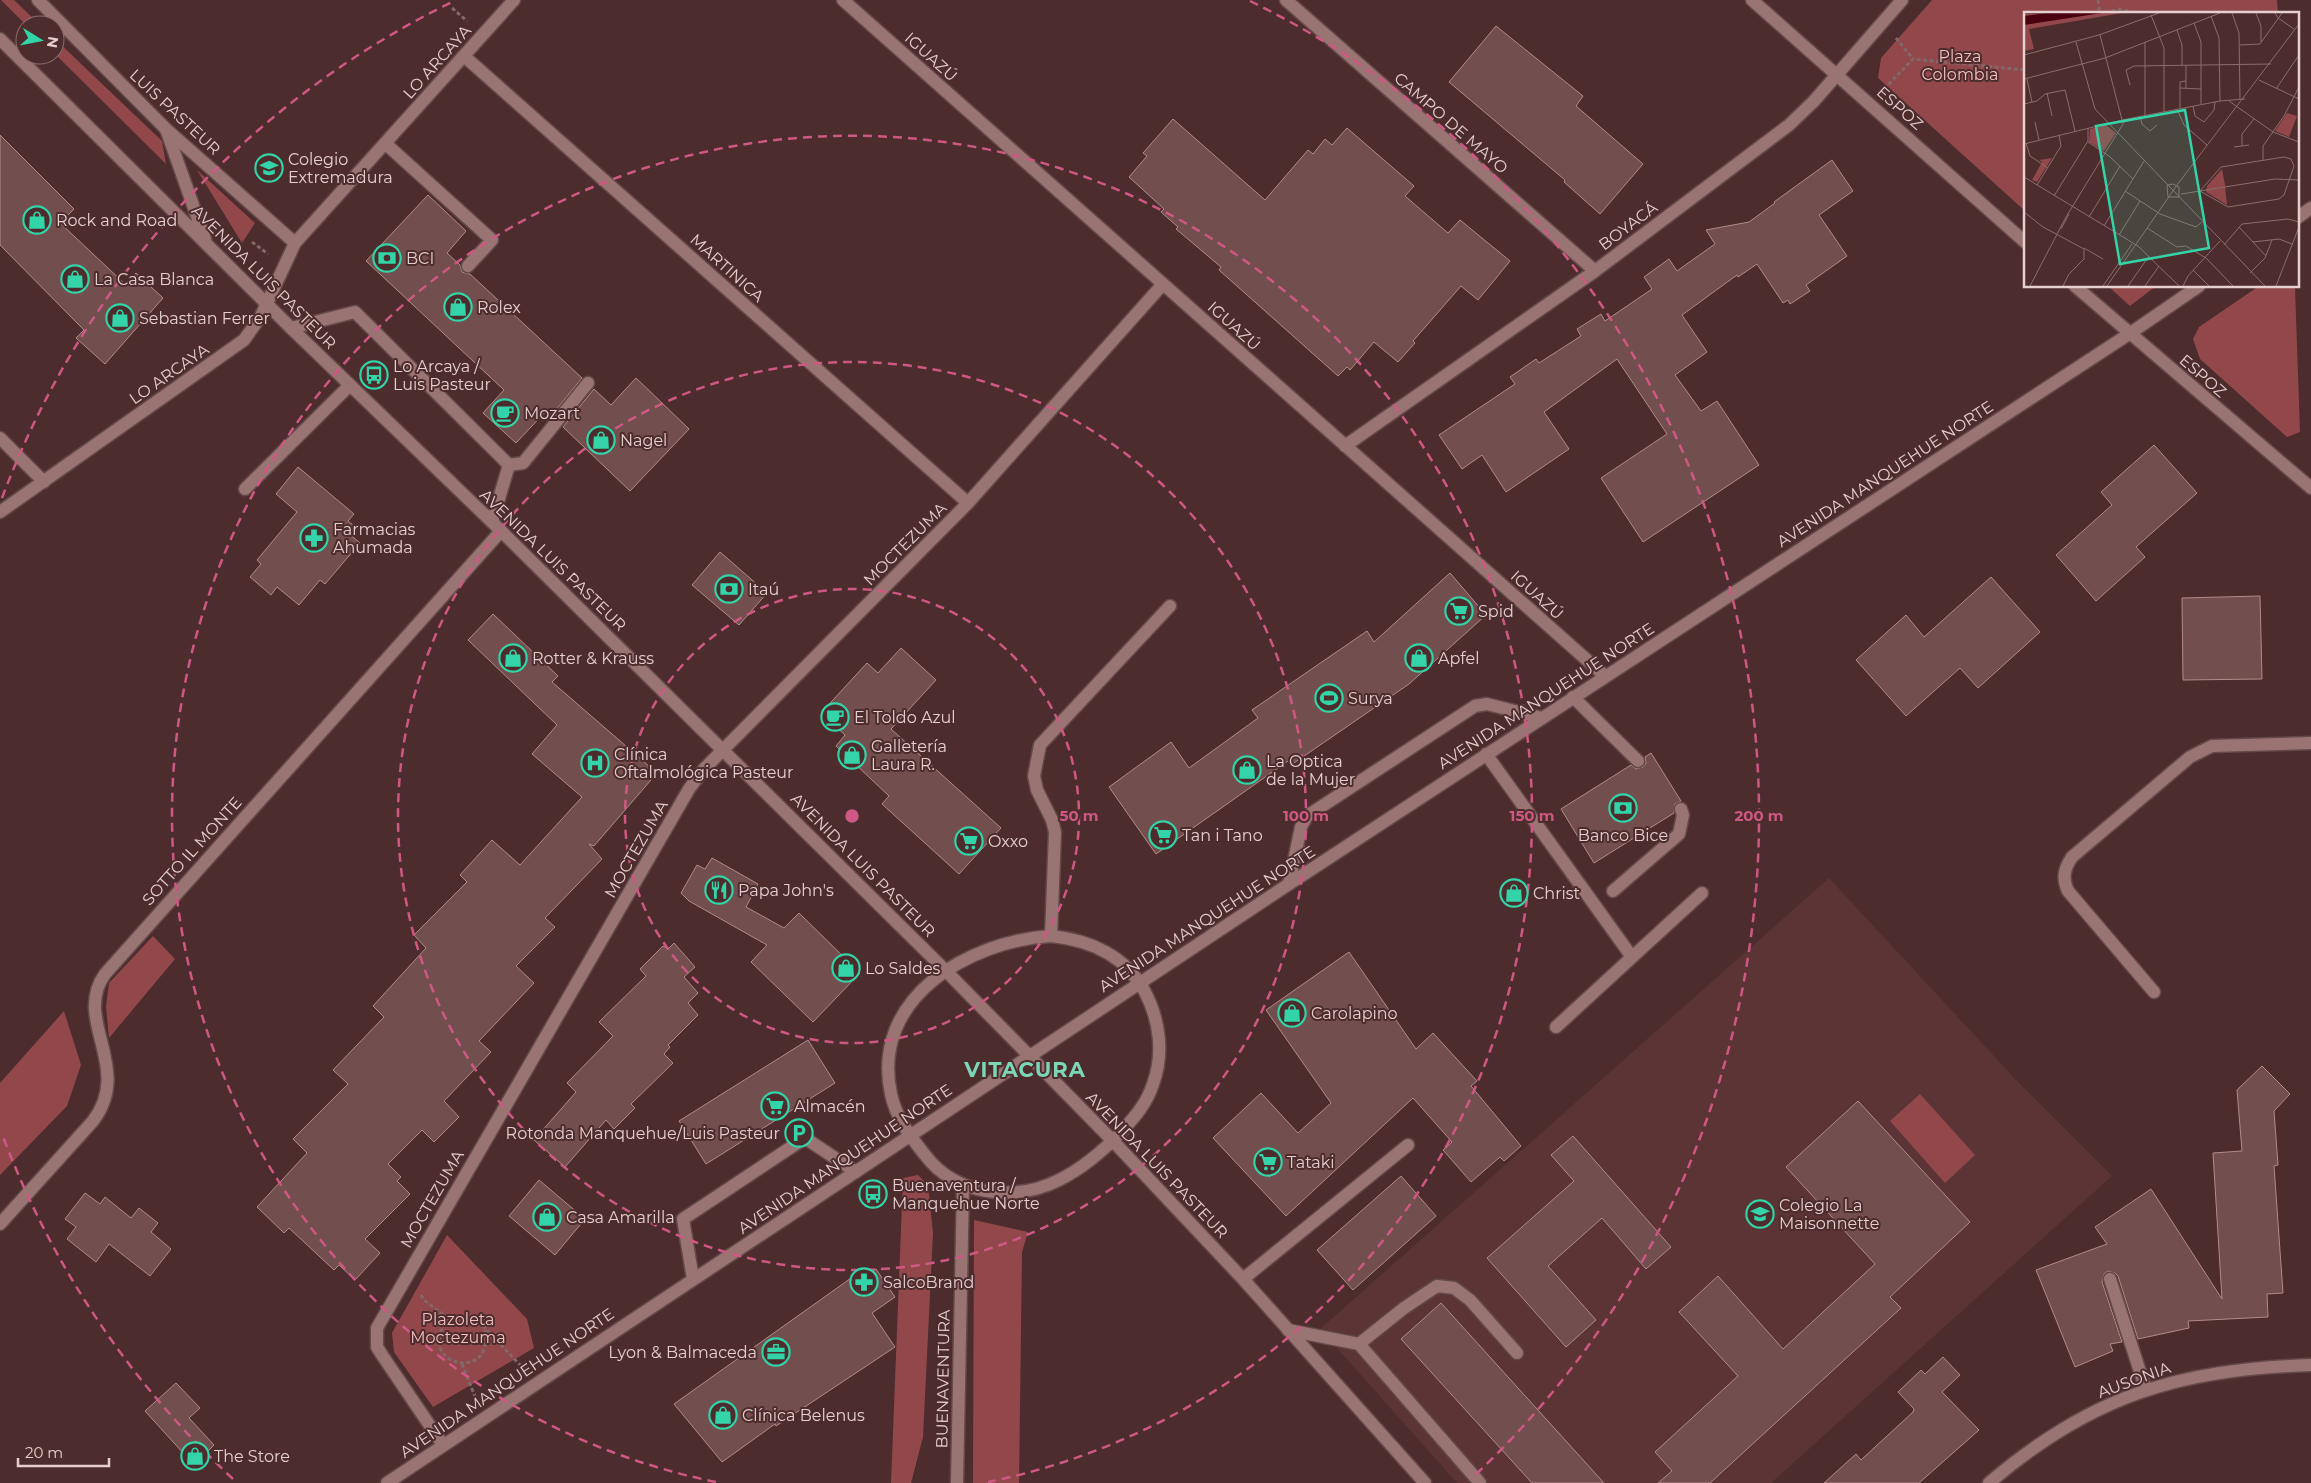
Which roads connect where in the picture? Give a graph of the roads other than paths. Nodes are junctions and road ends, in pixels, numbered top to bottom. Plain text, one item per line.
1 (38, 0) edge
2 (514, 0) edge
3 (843, 0) edge
4 (1286, 0) edge
5 (1752, 0) edge
6 (1902, 0) edge
7 (0, 39) edge
8 (464, 56) junction
9 (1836, 75) junction
10 (166, 129) junction
11 (386, 144) junction
12 (2311, 208) edge
13 (2298, 217) edge
14 (206, 241) junction
15 (2024, 241) edge
16 (296, 244) junction
17 (468, 266) dead end
18 (1595, 271) junction
19 (1163, 284) junction
20 (2077, 288) edge
21 (2196, 288) edge
22 (266, 304) junction
23 (291, 328) junction
24 (2129, 334) junction
25 (588, 383) dead end
26 (350, 385) junction
27 (0, 438) edge
28 (1345, 446) junction
29 (509, 465) junction
30 (44, 482) junction
31 (2311, 488) edge
32 (244, 489) dead end
33 (968, 503) junction
34 (0, 512) edge
35 (492, 522) junction
36 (501, 531) junction
37 (1170, 606) dead end
38 (1605, 676) junction
39 (1573, 697) junction
40 (1542, 718) junction
41 (2311, 743) edge
42 (723, 749) junction
43 (1486, 754) junction
44 (1638, 761) dead end
45 (1681, 809) dead end
46 (1288, 884) junction
47 (1613, 891) dead end
48 (1702, 893) dead end
49 (1051, 936) junction
50 (1632, 957) junction
51 (946, 970) junction
52 (1140, 982) junction
53 (2154, 992) dead end
54 (1556, 1027) dead end
55 (1030, 1056) junction
56 (910, 1136) junction
57 (1113, 1141) junction
58 (1408, 1145) dead end
59 (856, 1172) junction
60 (963, 1185) junction
61 (0, 1224) edge
62 (693, 1279) junction
63 (1242, 1279) junction
64 (2110, 1279) dead end
65 (1288, 1330) junction
66 (1359, 1344) junction
67 (1518, 1353) dead end
68 (2311, 1365) edge
69 (2146, 1390) junction
70 (443, 1445) junction
71 (387, 1483) edge
72 (957, 1483) edge
73 (1425, 1483) edge
74 (1480, 1483) edge
75 (1989, 1483) edge

1 - 10 street, LUIS PASTEUR
2 - 8 street, LO ARCAYA
3 - 19 street, IGUAZÚ
4 - 18 street, CAMPO DE MAYO
5 - 9 street, ESPOZ
6 - 9 street, BOYACÁ
7 - 14 street, AVENIDA LUIS PASTEUR
8 - 11 street, LO ARCAYA
8 - 33 street, MARTINICA
9 - 15 street, ESPOZ
9 - 18 street, BOYACÁ
10 - 14 street
10 - 16 street, LUIS PASTEUR
11 - 16 street, LO ARCAYA
11 - 17 street
12 - 13 street
14 - 22 street, AVENIDA LUIS PASTEUR
16 - 22 street, LO ARCAYA
18 - 28 street, BOYACÁ
19 - 28 street, IGUAZÚ
19 - 33 street, MOCTEZUMA
20 - 24 street, ESPOZ
21 - 24 street, AVENIDA MANQUEHUE NORTE
22 - 23 street, AVENIDA LUIS PASTEUR
22 - 30 street, LO ARCAYA
23 - 26 street, AVENIDA LUIS PASTEUR
23 - 29 street
24 - 31 street, ESPOZ
24 - 38 street, AVENIDA MANQUEHUE NORTE
25 - 29 street
26 - 32 street
26 - 35 street, AVENIDA LUIS PASTEUR
27 - 30 street
28 - 38 street, IGUAZÚ
29 - 35 street
30 - 34 street, LO ARCAYA
33 - 42 street, MOCTEZUMA
35 - 36 street, AVENIDA LUIS PASTEUR
36 - 42 street, AVENIDA LUIS PASTEUR
36 - 61 street, SOTTO IL MONTE
37 - 49 street
38 - 39 street, AVENIDA MANQUEHUE NORTE
39 - 40 street, AVENIDA MANQUEHUE NORTE
39 - 44 street
40 - 43 street, AVENIDA MANQUEHUE NORTE
40 - 46 street
41 - 53 street
42 - 51 street, AVENIDA LUIS PASTEUR
42 - 70 street, MOCTEZUMA
43 - 46 street, AVENIDA MANQUEHUE NORTE
43 - 50 street
45 - 47 street
46 - 52 street, AVENIDA MANQUEHUE NORTE
48 - 50 street
49 - 51 street
49 - 52 street
50 - 54 street
51 - 55 street, AVENIDA LUIS PASTEUR
51 - 56 street
52 - 55 street, AVENIDA MANQUEHUE NORTE
52 - 57 street
55 - 56 street, AVENIDA MANQUEHUE NORTE
55 - 57 street, AVENIDA LUIS PASTEUR
56 - 59 street, AVENIDA MANQUEHUE NORTE
56 - 60 street
57 - 60 street
57 - 63 street, AVENIDA LUIS PASTEUR
58 - 63 street
59 - 62 street, AVENIDA MANQUEHUE NORTE
59 - 62 street
60 - 72 street, BUENAVENTURA
62 - 70 street, AVENIDA MANQUEHUE NORTE
63 - 65 street, AVENIDA LUIS PASTEUR
64 - 69 street
65 - 66 street
65 - 73 street, AVENIDA LUIS PASTEUR
66 - 67 street
66 - 74 street
68 - 69 street, AUSONIA
69 - 75 street, AUSONIA
70 - 71 street, AVENIDA MANQUEHUE NORTE

